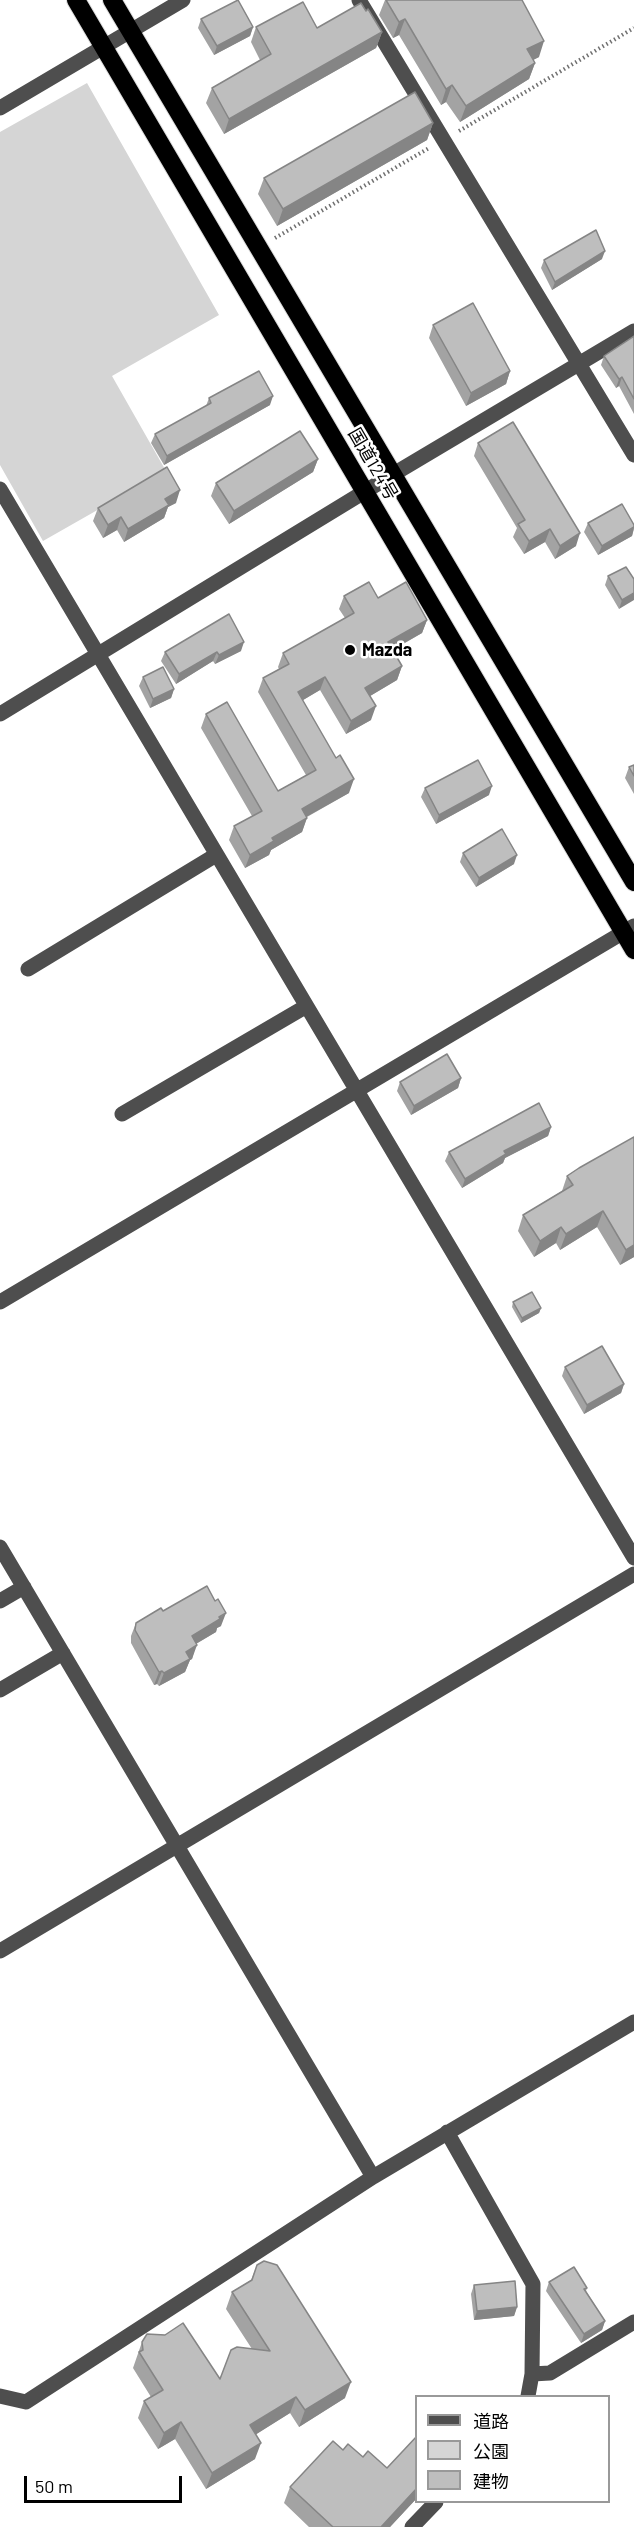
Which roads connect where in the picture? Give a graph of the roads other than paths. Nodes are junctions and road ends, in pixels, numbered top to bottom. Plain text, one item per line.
1 (76, 0) edge
2 (112, 0) edge
3 (183, 0) edge
4 (359, 0) edge
5 (131, 32) junction
6 (104, 46) junction
7 (0, 108) edge
8 (634, 331) edge
9 (580, 363) junction
10 (634, 455) edge
11 (392, 476) junction
12 (0, 489) edge
13 (365, 492) junction
14 (99, 655) junction
15 (0, 714) edge
16 (216, 855) junction
17 (634, 882) edge
18 (628, 929) edge
19 (634, 950) edge
20 (28, 969) dead end
21 (305, 1007) junction
22 (355, 1090) junction
23 (122, 1114) dead end
24 (0, 1302) edge
25 (0, 1547) edge
26 (634, 1558) edge
27 (634, 1574) edge
28 (24, 1587) junction
29 (0, 1601) edge
30 (63, 1653) junction
31 (0, 1690) edge
32 (177, 1845) junction
33 (0, 1951) edge
34 (634, 2022) edge
35 (447, 2132) junction
36 (373, 2177) junction
37 (634, 2322) edge
38 (532, 2374) junction
39 (528, 2395) edge
40 (0, 2396) edge
41 (435, 2503) edge
42 (412, 2527) edge

1 - 6 highway, 国道124号
2 - 5 highway, 国道124号
3 - 5 street
4 - 9 street
5 - 6 street
5 - 11 highway, 国道124号
6 - 7 street
6 - 13 highway, 国道124号
8 - 9 street
9 - 10 street
9 - 11 street
11 - 13 street
11 - 17 highway, 国道124号
12 - 14 street
13 - 14 street
13 - 18 highway, 国道124号
14 - 15 street
14 - 16 street
16 - 20 street
16 - 21 street
18 - 19 highway, 国道124号
18 - 22 street
21 - 22 street
21 - 23 street
22 - 24 street
22 - 26 street
25 - 28 street
27 - 32 street
28 - 29 street
28 - 30 street
30 - 31 street
30 - 32 street
32 - 33 street
32 - 36 street
34 - 35 street
35 - 36 street
35 - 38 street
36 - 40 street
37 - 38 street
38 - 39 street
41 - 42 street

